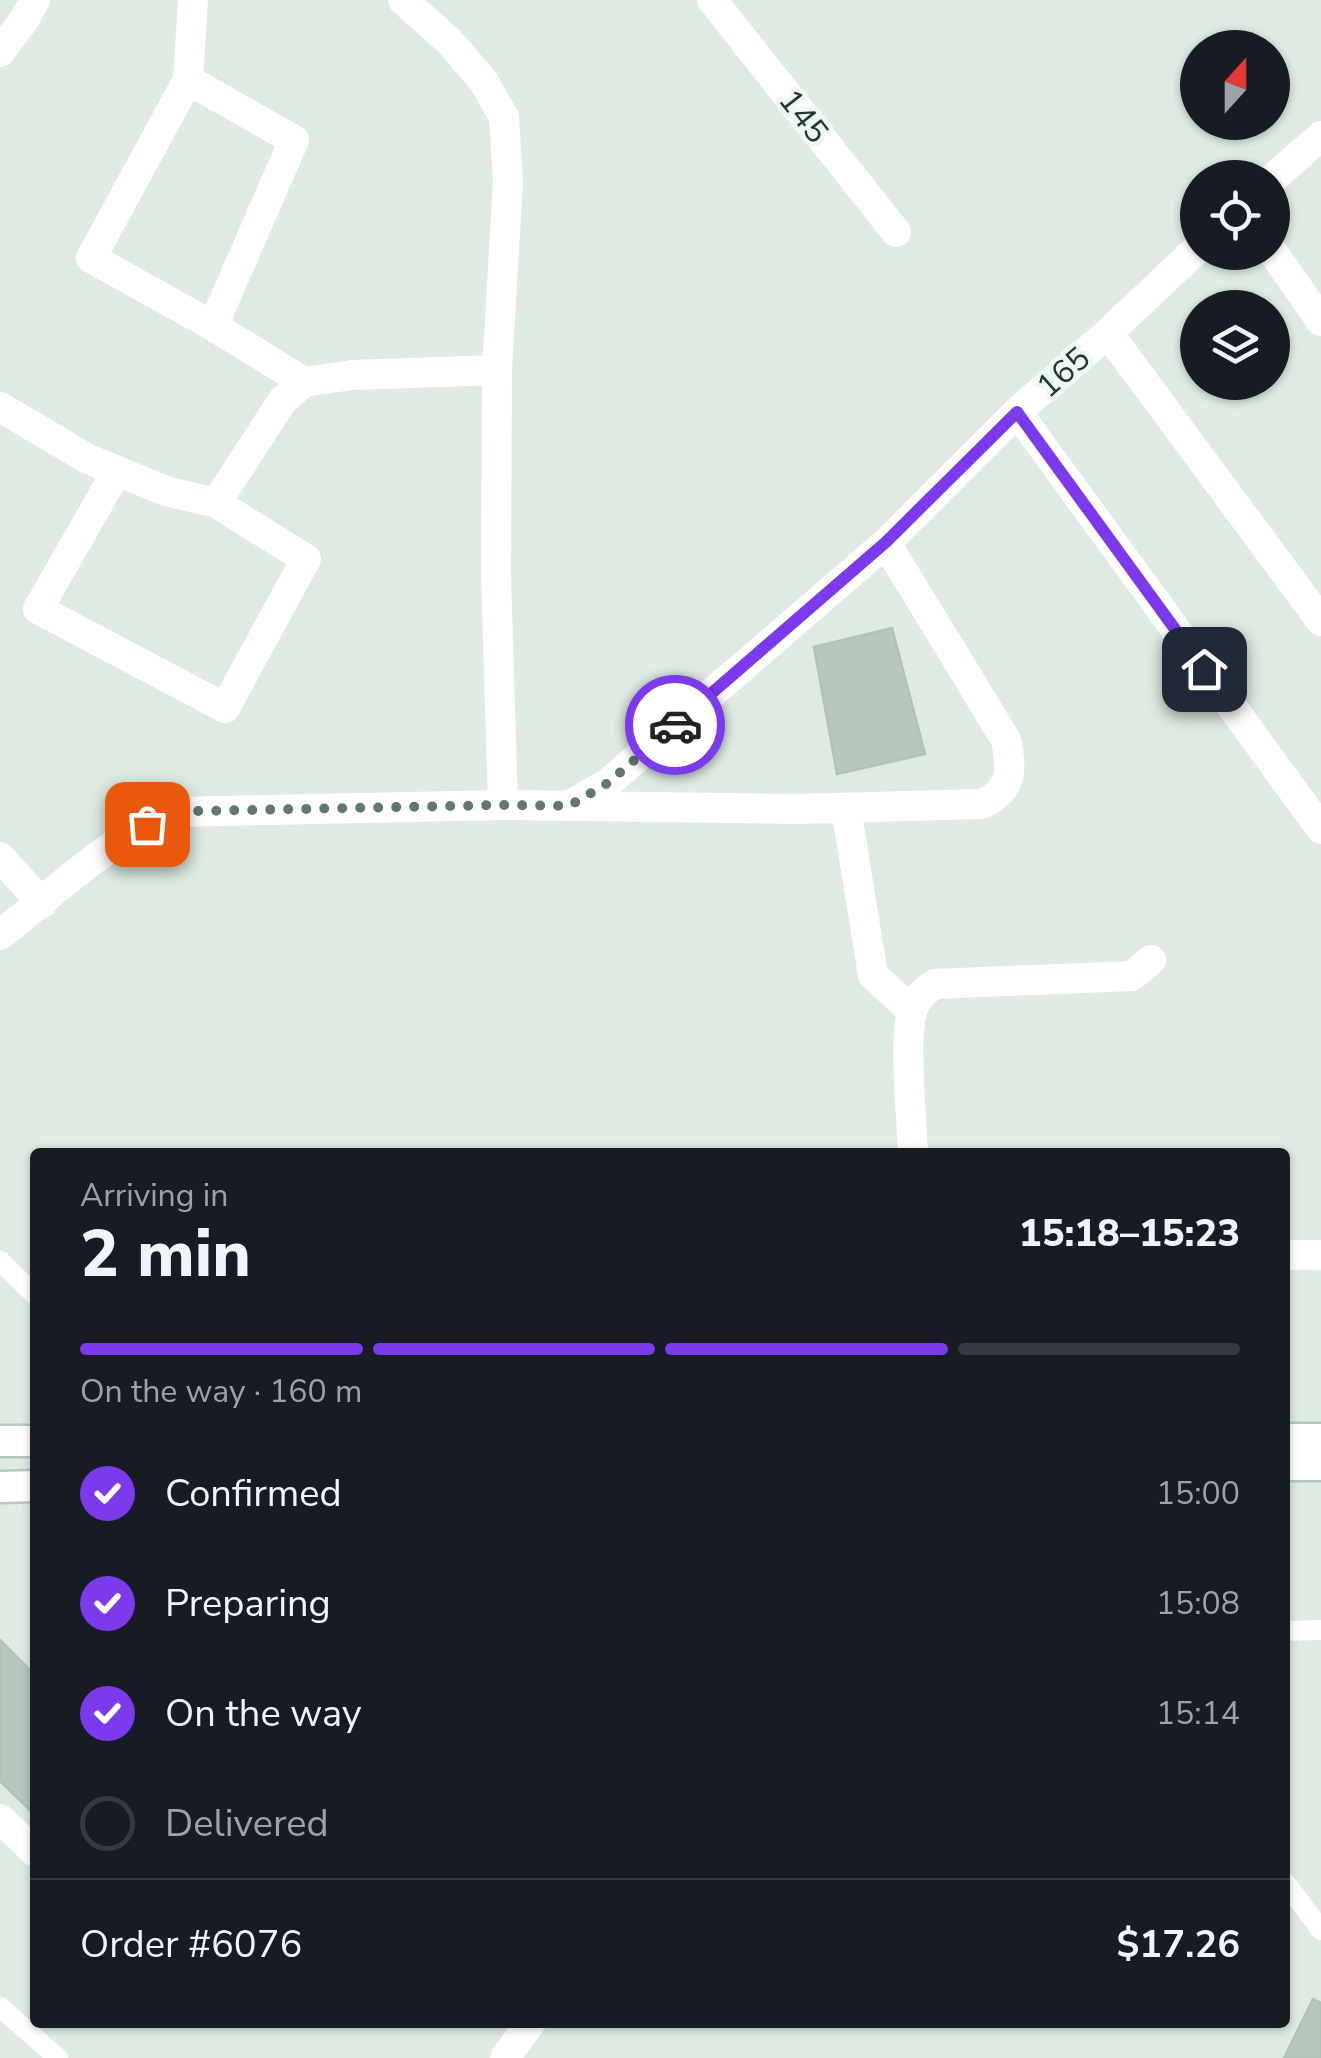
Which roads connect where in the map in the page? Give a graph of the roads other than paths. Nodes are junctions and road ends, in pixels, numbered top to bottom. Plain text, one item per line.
1 (35, 0) edge
2 (193, 0) edge
3 (402, 0) edge
4 (712, 0) edge
5 (0, 52) edge
6 (188, 80) junction
7 (1321, 136) edge
8 (1290, 163) edge
9 (896, 232) dead end
10 (1180, 265) edge
11 (1285, 270) edge
12 (1321, 321) edge
13 (213, 326) junction
14 (1108, 333) junction
15 (497, 370) junction
16 (304, 382) junction
17 (0, 407) edge
18 (1017, 412) junction
19 (117, 471) junction
20 (216, 503) junction
21 (886, 542) junction
22 (1321, 621) edge
23 (503, 805) junction
24 (569, 806) junction
25 (846, 808) junction
26 (1321, 829) edge
27 (0, 857) edge
28 (42, 902) junction
29 (0, 936) edge
30 (1151, 960) dead end
31 (912, 1010) junction
32 (913, 1148) edge
33 (1321, 1254) edge
34 (1290, 1255) edge
35 (0, 1261) edge
36 (30, 1290) edge
37 (1290, 1439) edge
38 (1321, 1439) edge
39 (0, 1441) edge
40 (30, 1441) edge
41 (1290, 1465) edge
42 (1321, 1465) edge
43 (0, 1486) edge
44 (30, 1486) edge
45 (1290, 1630) edge
46 (1321, 1630) edge
47 (0, 1819) edge
48 (30, 1847) edge
49 (1290, 1889) edge
50 (1321, 1930) edge
51 (0, 2007) edge
52 (527, 2028) edge
53 (58, 2058) edge
54 (505, 2058) edge

1 - 5 street
2 - 6 street
3 - 15 street
4 - 9 street, 145
6 - 13 street
6 - 13 street
7 - 8 street
10 - 14 street, 165
11 - 12 street
13 - 16 street
14 - 18 street, 165
14 - 22 street, 165
15 - 16 street
15 - 23 street
16 - 20 street
17 - 19 street
18 - 21 street, 165
18 - 26 street
19 - 20 street
19 - 20 street
21 - 24 street, 165
21 - 25 street
23 - 24 street
23 - 28 street
24 - 25 street
25 - 31 street
27 - 28 street
28 - 29 street
30 - 31 street
31 - 32 street
33 - 34 street
35 - 36 lane
37 - 38 street
39 - 40 street
41 - 42 street
43 - 44 street
45 - 46 lane
47 - 48 street
49 - 50 lane
51 - 53 lane
52 - 54 street

